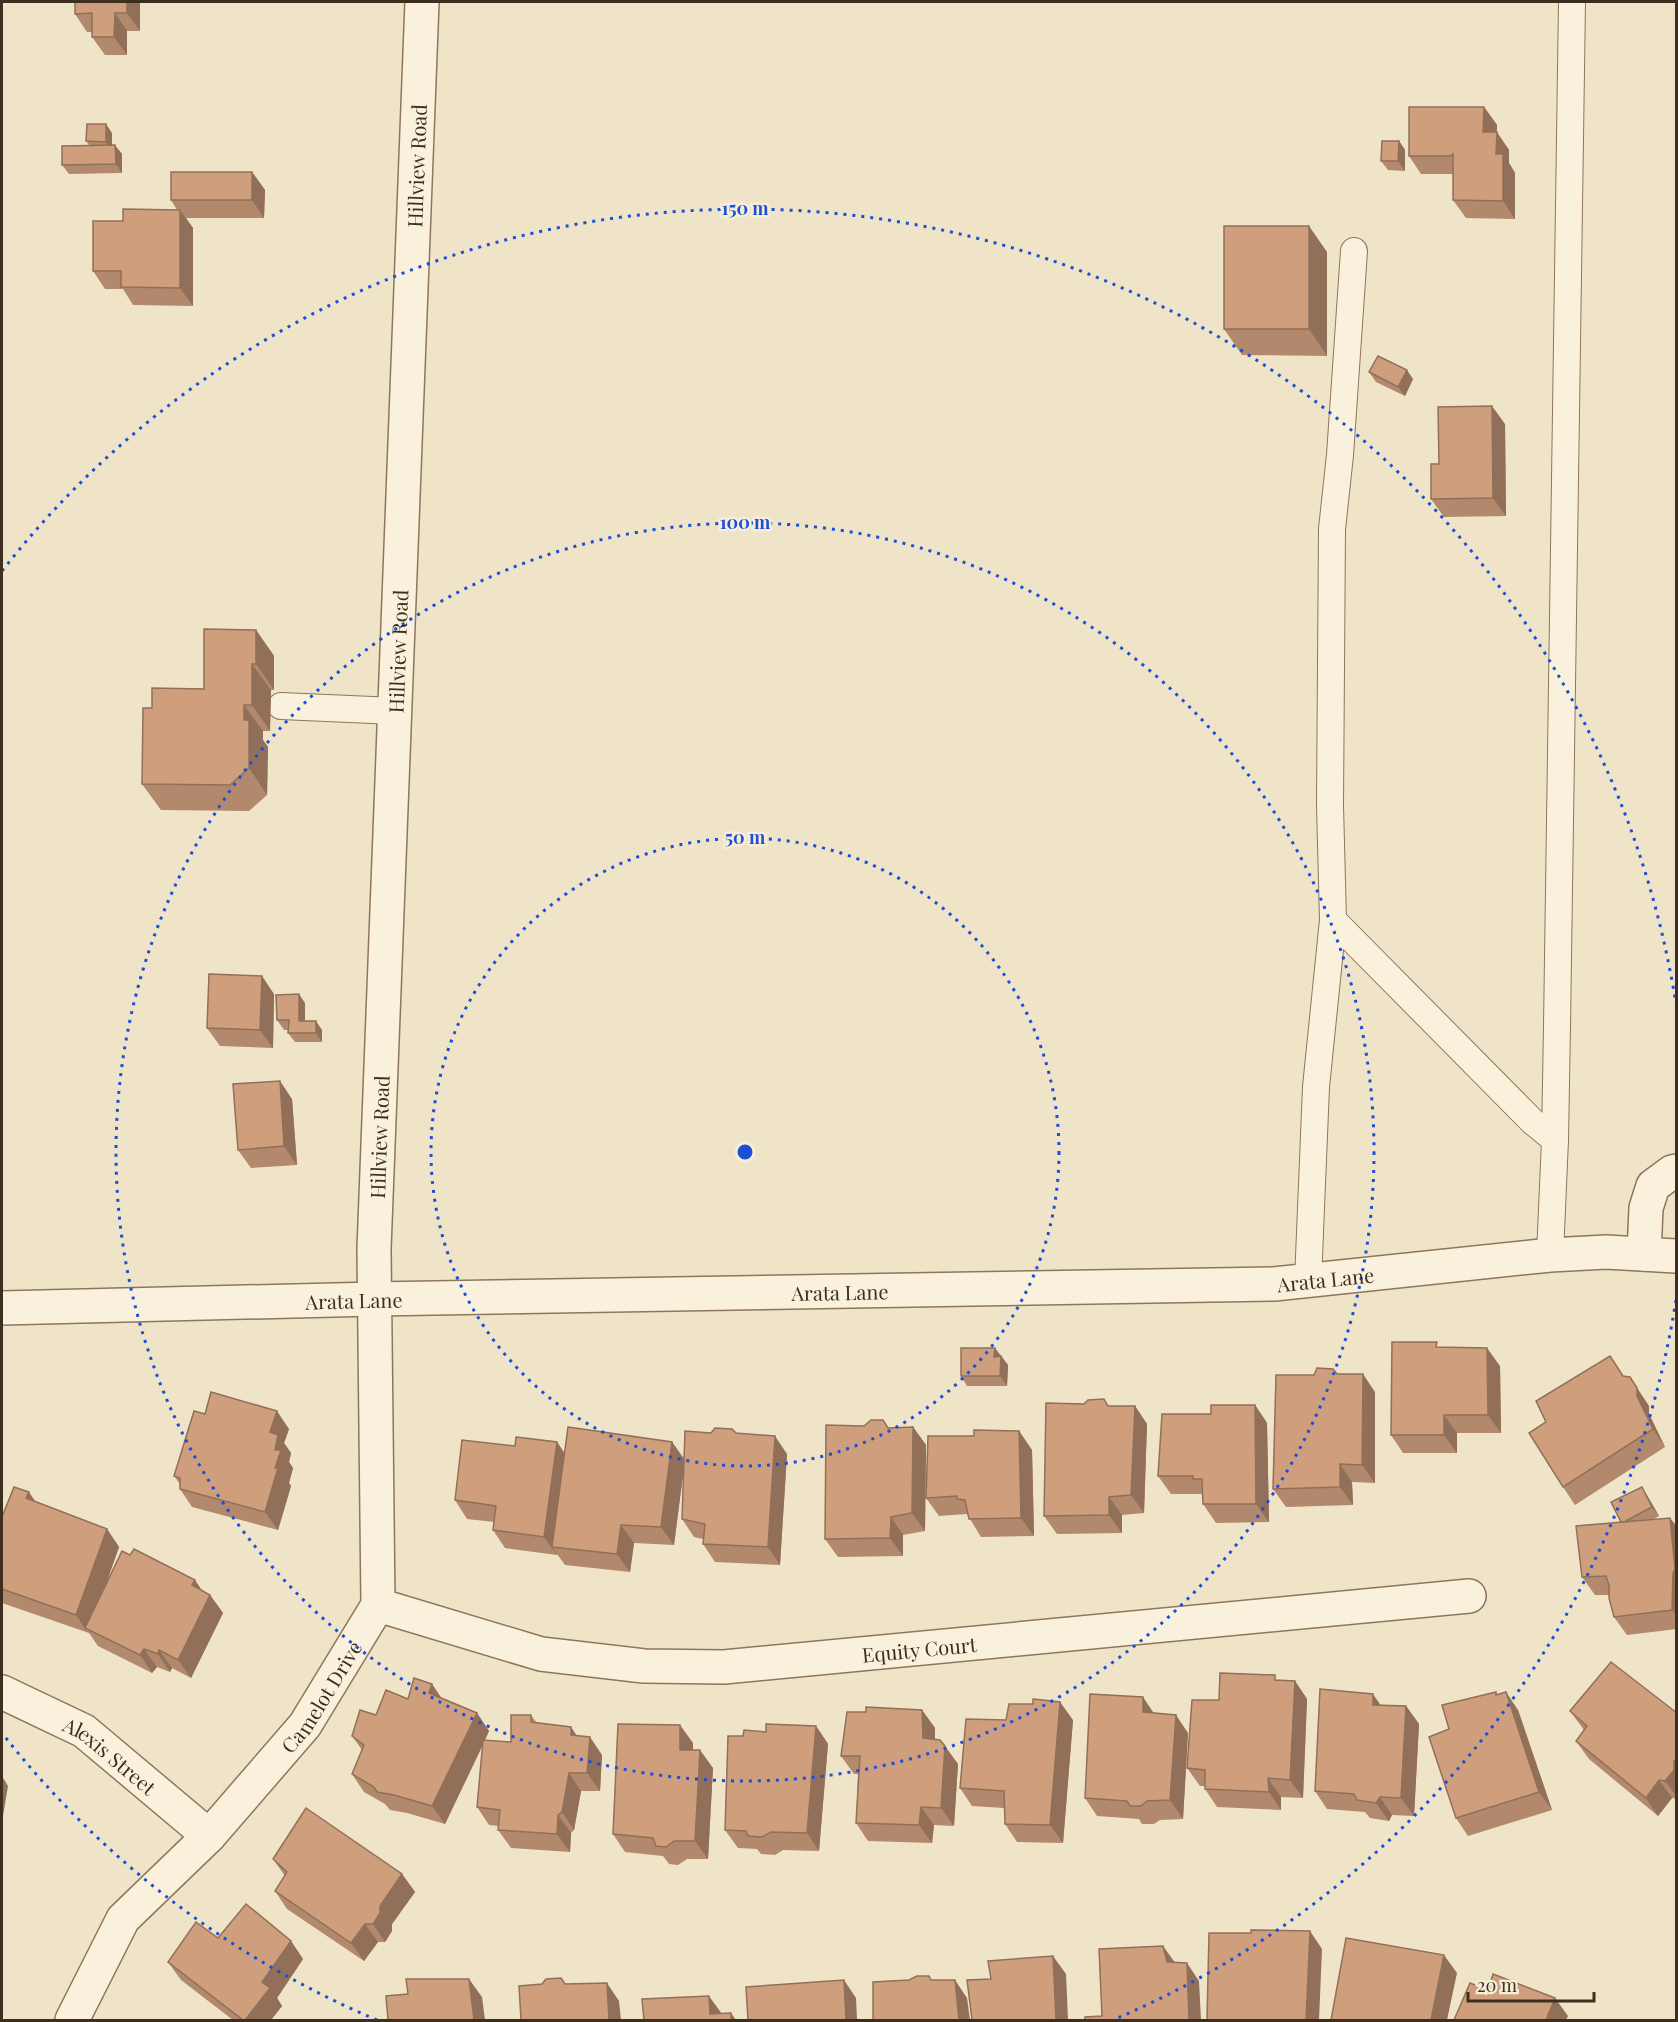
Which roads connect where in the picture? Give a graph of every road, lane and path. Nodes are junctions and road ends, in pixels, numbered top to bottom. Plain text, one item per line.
1 (422, 2) edge
2 (1572, 2) edge
3 (1353, 251) dead end
4 (282, 706) dead end
5 (395, 711) junction
6 (1333, 920) junction
7 (1555, 1140) junction
8 (1677, 1171) edge
9 (1644, 1254) junction
10 (1550, 1255) junction
11 (1677, 1256) edge
12 (1308, 1281) junction
13 (374, 1299) junction
14 (2, 1308) edge
15 (1469, 1596) dead end
16 (378, 1605) junction
17 (2, 1692) edge
18 (209, 1836) junction
19 (72, 2020) edge

1 - 5 street, Hillview Road
2 - 7 lane
3 - 6 lane
4 - 5 lane
5 - 13 street, Hillview Road
6 - 7 lane
6 - 12 lane
7 - 10 lane
8 - 9 street
9 - 10 street, Arata Lane
9 - 11 street, Arata Lane
10 - 12 street, Arata Lane
12 - 13 street, Arata Lane
13 - 14 street, Arata Lane
13 - 16 street
15 - 16 street, Equity Court
16 - 18 street, Camelot Drive
17 - 18 street, Alexis Street
18 - 19 street, Camelot Drive

